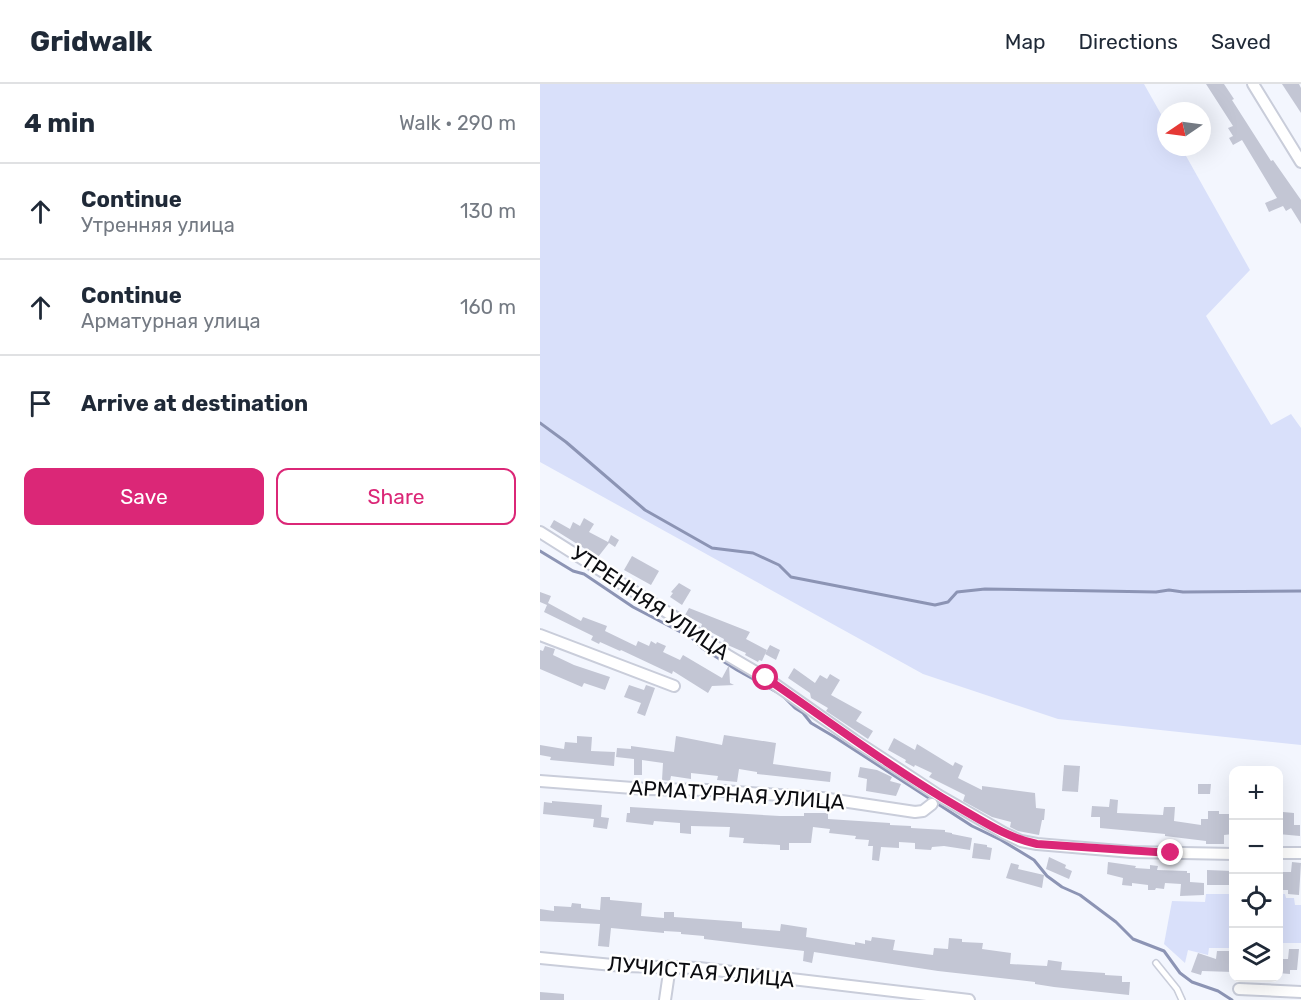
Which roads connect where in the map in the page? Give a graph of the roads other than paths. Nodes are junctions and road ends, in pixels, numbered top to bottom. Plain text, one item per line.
1 (1253, 84) edge
2 (1301, 162) edge
3 (540, 532) edge
4 (540, 635) edge
5 (674, 686) dead end
6 (540, 781) edge
7 (936, 799) junction
8 (1283, 853) edge
9 (1301, 853) edge
10 (1229, 854) edge
11 (540, 958) edge
12 (1156, 963) dead end
13 (670, 966) junction
14 (1239, 989) dead end
15 (1301, 992) edge
16 (665, 1000) edge
17 (969, 1000) edge
18 (1182, 1000) edge

1 - 2 street
3 - 7 street, УТРЕННЯЯ УЛИЦА
4 - 5 street
6 - 7 street, АРМАТУРНАЯ УЛИЦА
7 - 10 street
8 - 9 street
11 - 13 street, ЛУЧИСТАЯ УЛИЦА
12 - 18 lane
13 - 16 street
13 - 17 street, ЛУЧИСТАЯ УЛИЦА
14 - 15 street

